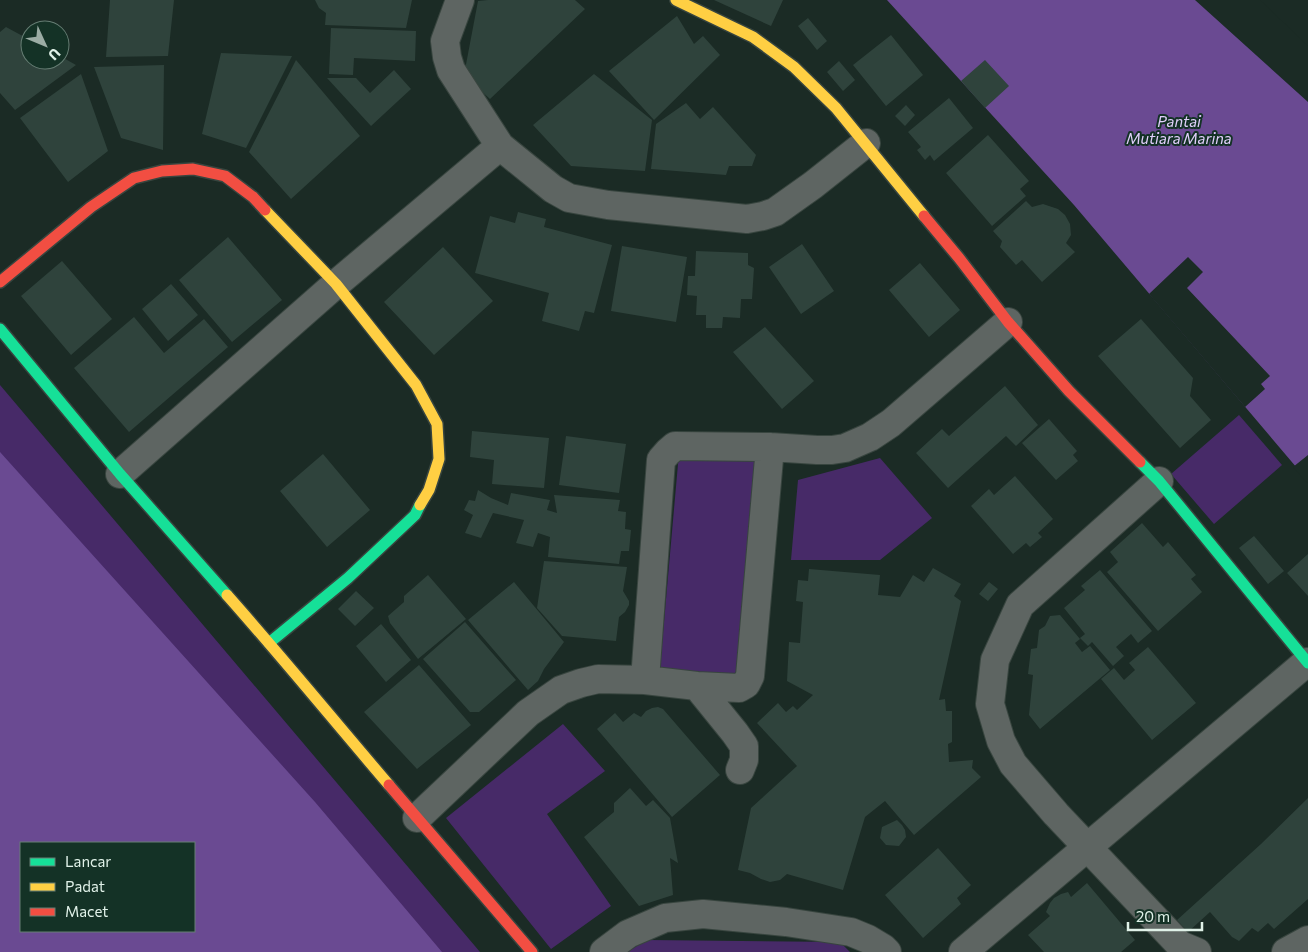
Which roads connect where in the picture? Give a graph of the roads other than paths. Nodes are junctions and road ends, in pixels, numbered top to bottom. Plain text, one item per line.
1 (460, 0) edge
2 (676, 0) edge
3 (866, 143) junction
4 (500, 146) junction
5 (0, 282) edge
6 (336, 284) junction
7 (1008, 322) junction
8 (0, 329) edge
9 (770, 447) junction
10 (120, 474) junction
11 (1159, 481) junction
12 (268, 643) junction
13 (1307, 662) edge
14 (645, 680) junction
15 (697, 686) junction
16 (740, 770) dead end
17 (417, 818) junction
18 (1088, 847) junction
19 (1308, 940) edge
20 (532, 952) edge
21 (604, 952) edge
22 (887, 952) edge
23 (963, 952) edge
24 (1197, 952) edge
25 (1286, 952) edge

1 - 4 street
2 - 3 street
3 - 4 street
3 - 7 street
4 - 6 street
5 - 6 street
6 - 10 street
6 - 12 street
7 - 9 street
7 - 11 street
8 - 10 street
9 - 14 street
9 - 15 street
10 - 12 street
11 - 13 street
11 - 18 street
12 - 17 street
13 - 18 street
14 - 15 street
14 - 17 street
15 - 16 street
17 - 20 street
18 - 23 street
18 - 24 street
19 - 25 street
21 - 22 street

